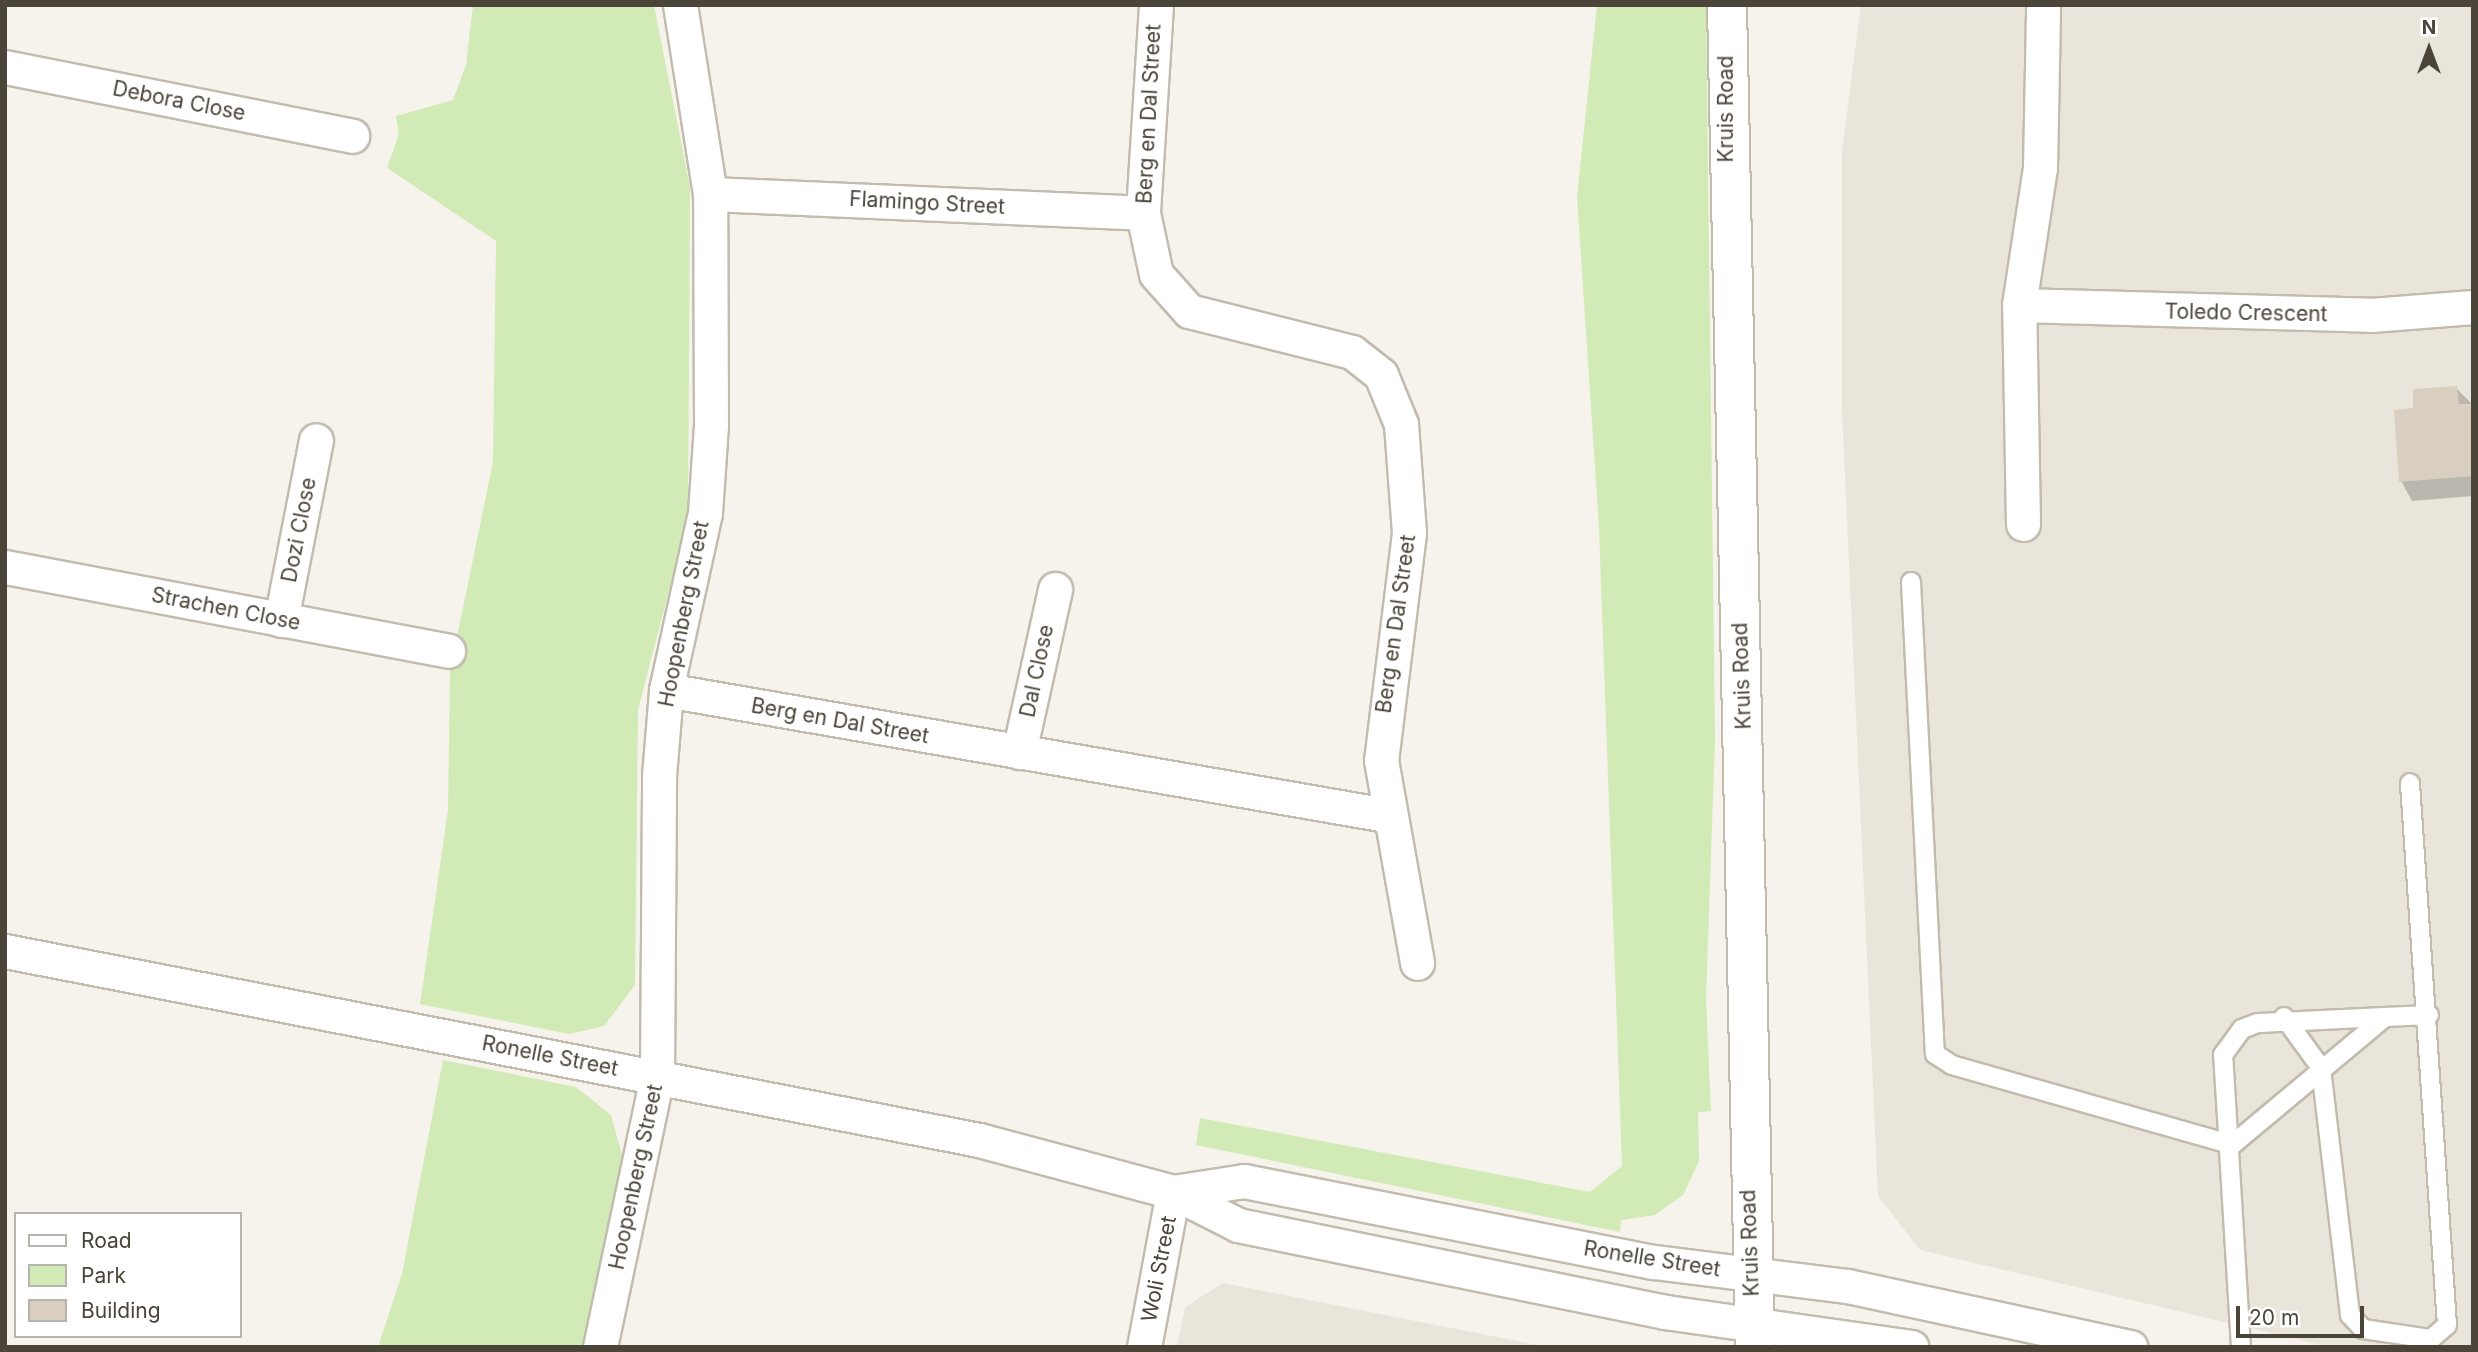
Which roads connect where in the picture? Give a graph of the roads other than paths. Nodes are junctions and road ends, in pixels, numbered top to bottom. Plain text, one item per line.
1 (680, 5) edge
2 (1156, 5) edge
3 (1727, 5) edge
4 (2043, 5) edge
5 (5, 66) edge
6 (352, 136) dead end
7 (710, 194) junction
8 (1143, 213) junction
9 (2019, 305) junction
10 (2473, 307) edge
11 (316, 440) dead end
12 (2023, 524) dead end
13 (5, 568) edge
14 (1911, 582) dead end
15 (1055, 589) dead end
16 (281, 620) junction
17 (447, 652) dead end
18 (666, 690) junction
19 (1019, 752) junction
20 (2410, 783) dead end
21 (1387, 815) junction
22 (5, 951) edge
23 (1417, 963) dead end
24 (2429, 1015) junction
25 (2284, 1017) junction
26 (2385, 1017) junction
27 (2321, 1068) junction
28 (657, 1077) junction
29 (2232, 1144) junction
30 (1173, 1192) junction
31 (1751, 1275) junction
32 (1754, 1335) edge
33 (600, 1347) edge
34 (1144, 1347) edge
35 (1912, 1347) edge
36 (2130, 1347) edge
37 (2241, 1347) edge

1 - 7 street, Hoopenberg Street
2 - 8 street, Berg en Dal Street
3 - 31 street, Kruis Road
4 - 9 street
5 - 6 street, Debora Close
7 - 8 street, Flamingo Street
7 - 18 street, Hoopenberg Street
8 - 21 street, Berg en Dal Street
9 - 10 street, Toledo Crescent
9 - 12 street
11 - 16 street, Dozi Close
13 - 16 street, Strachen Close
14 - 29 lane
15 - 19 street, Dal Close
16 - 17 street, Strachen Close
18 - 19 street, Berg en Dal Street
18 - 28 street, Hoopenberg Street
19 - 21 street, Berg en Dal Street
20 - 24 lane
21 - 23 street, Berg en Dal Street
22 - 28 street, Ronelle Street
24 - 26 lane
24 - 27 lane
25 - 26 lane
25 - 27 lane
25 - 29 lane
26 - 27 lane
27 - 29 lane
28 - 30 street, Ronelle Street
28 - 33 street, Hoopenberg Street
29 - 37 lane
30 - 31 street, Ronelle Street
30 - 32 street, Ronelle Street
30 - 34 street, Woli Street
31 - 32 street, Kruis Road
31 - 36 street, Ronelle Street
32 - 35 street, Ronelle Street

